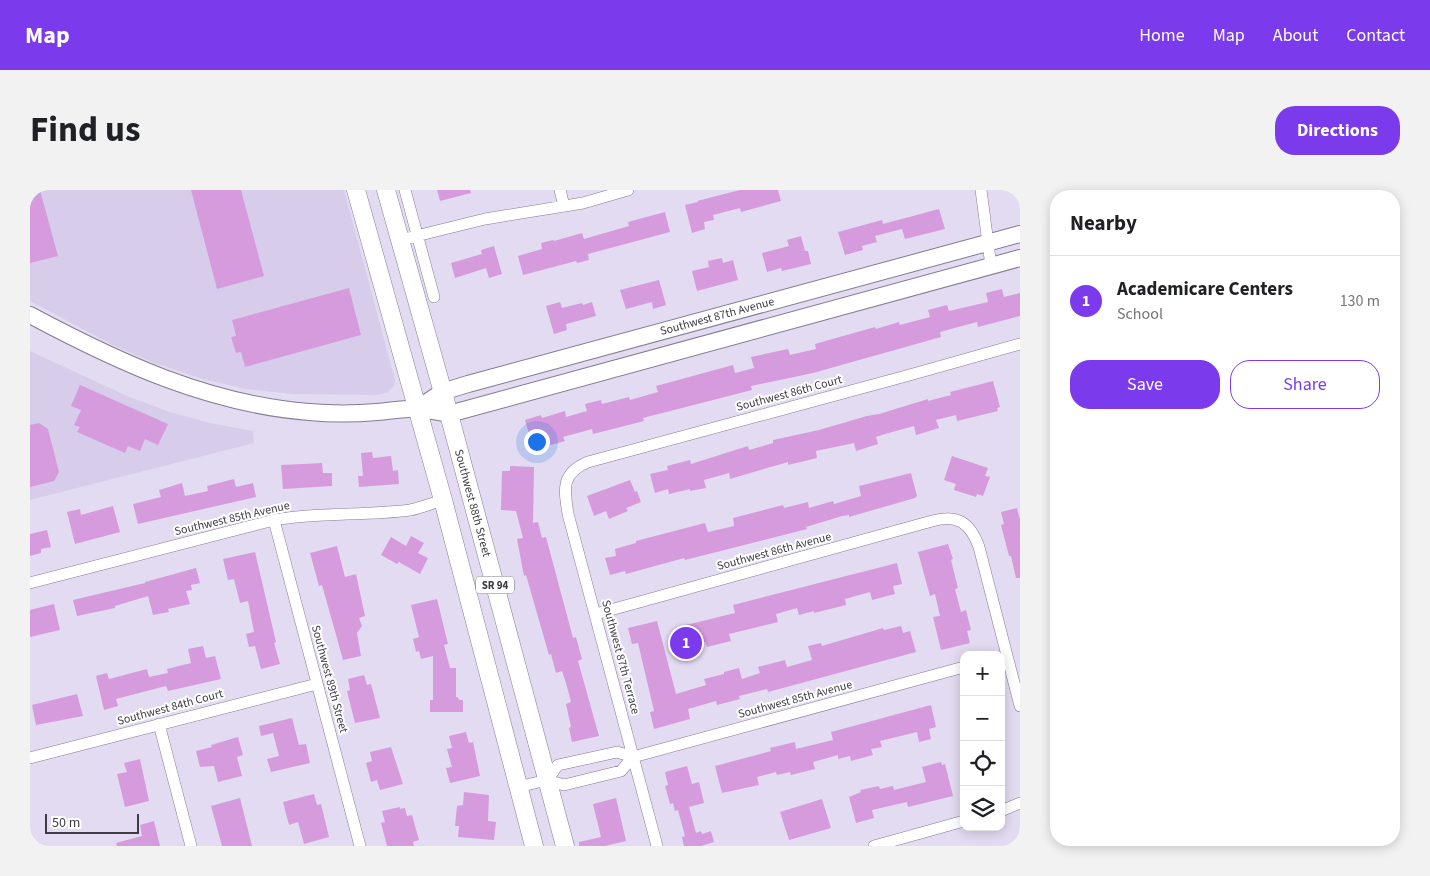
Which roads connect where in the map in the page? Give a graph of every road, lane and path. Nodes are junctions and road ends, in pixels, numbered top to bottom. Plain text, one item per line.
1 (356, 190) edge
2 (386, 190) edge
3 (405, 190) edge
4 (560, 190) edge
5 (628, 190) edge
6 (981, 190) edge
7 (564, 206) junction
8 (1020, 234) edge
9 (418, 236) junction
10 (400, 240) junction
11 (988, 242) junction
12 (1020, 258) edge
13 (991, 266) junction
14 (434, 297) dead end
15 (30, 315) edge
16 (1020, 344) edge
17 (442, 392) junction
18 (418, 409) junction
19 (449, 414) junction
20 (569, 476) joint
21 (443, 500) junction
22 (274, 520) junction
23 (30, 583) edge
24 (596, 614) junction
25 (1003, 651) edge
26 (1005, 659) edge
27 (960, 668) edge
28 (317, 684) junction
29 (1020, 706) edge
30 (159, 724) junction
31 (30, 758) edge
32 (633, 758) junction
33 (547, 780) junction
34 (518, 787) junction
35 (1020, 803) edge
36 (1005, 809) edge
37 (960, 822) edge
38 (191, 846) edge
39 (360, 846) edge
40 (534, 846) edge
41 (564, 846) edge
42 (657, 846) edge
43 (874, 846) edge

1 - 18 main road, SR 94
2 - 10 main road, Southwest 88th Street / SR 94
3 - 9 street
4 - 7 street
5 - 7 street
6 - 11 street
7 - 9 street
8 - 11 main road, Southwest 87th Avenue
9 - 10 street
9 - 14 street
10 - 17 main road, Southwest 88th Street / SR 94
11 - 13 street
11 - 17 main road, Southwest 87th Avenue
12 - 13 main road, Southwest 87th Avenue
13 - 19 main road, Southwest 87th Avenue
15 - 18 main road, Southwest 87th Avenue
16 - 20 street, Southwest 86th Court
17 - 18 main road, Southwest 87th Avenue
17 - 19 main road, Southwest 88th Street / SR 94
18 - 19 main road, Southwest 87th Avenue
18 - 21 main road, SR 94
19 - 33 main road, Southwest 88th Street / SR 94
20 - 24 street, Southwest 87th Terrace
21 - 22 street, Southwest 85th Avenue
21 - 34 main road, SR 94
22 - 23 street, Southwest 85th Avenue
22 - 28 street, Southwest 89th Street
24 - 25 street, Southwest 86th Avenue
24 - 32 street, Southwest 87th Terrace
26 - 29 street
27 - 32 street, Southwest 85th Avenue
28 - 30 street, Southwest 84th Court
28 - 39 street, Southwest 89th Street
30 - 31 street, Southwest 84th Court
30 - 38 street
32 - 33 street, Southwest 85th Avenue
32 - 33 street, Southwest 85th Avenue
32 - 42 street, Southwest 87th Terrace
33 - 34 street, Southwest 85th Avenue
33 - 41 main road, Southwest 88th Street / SR 94
34 - 40 main road, SR 94
35 - 36 street
37 - 43 street

